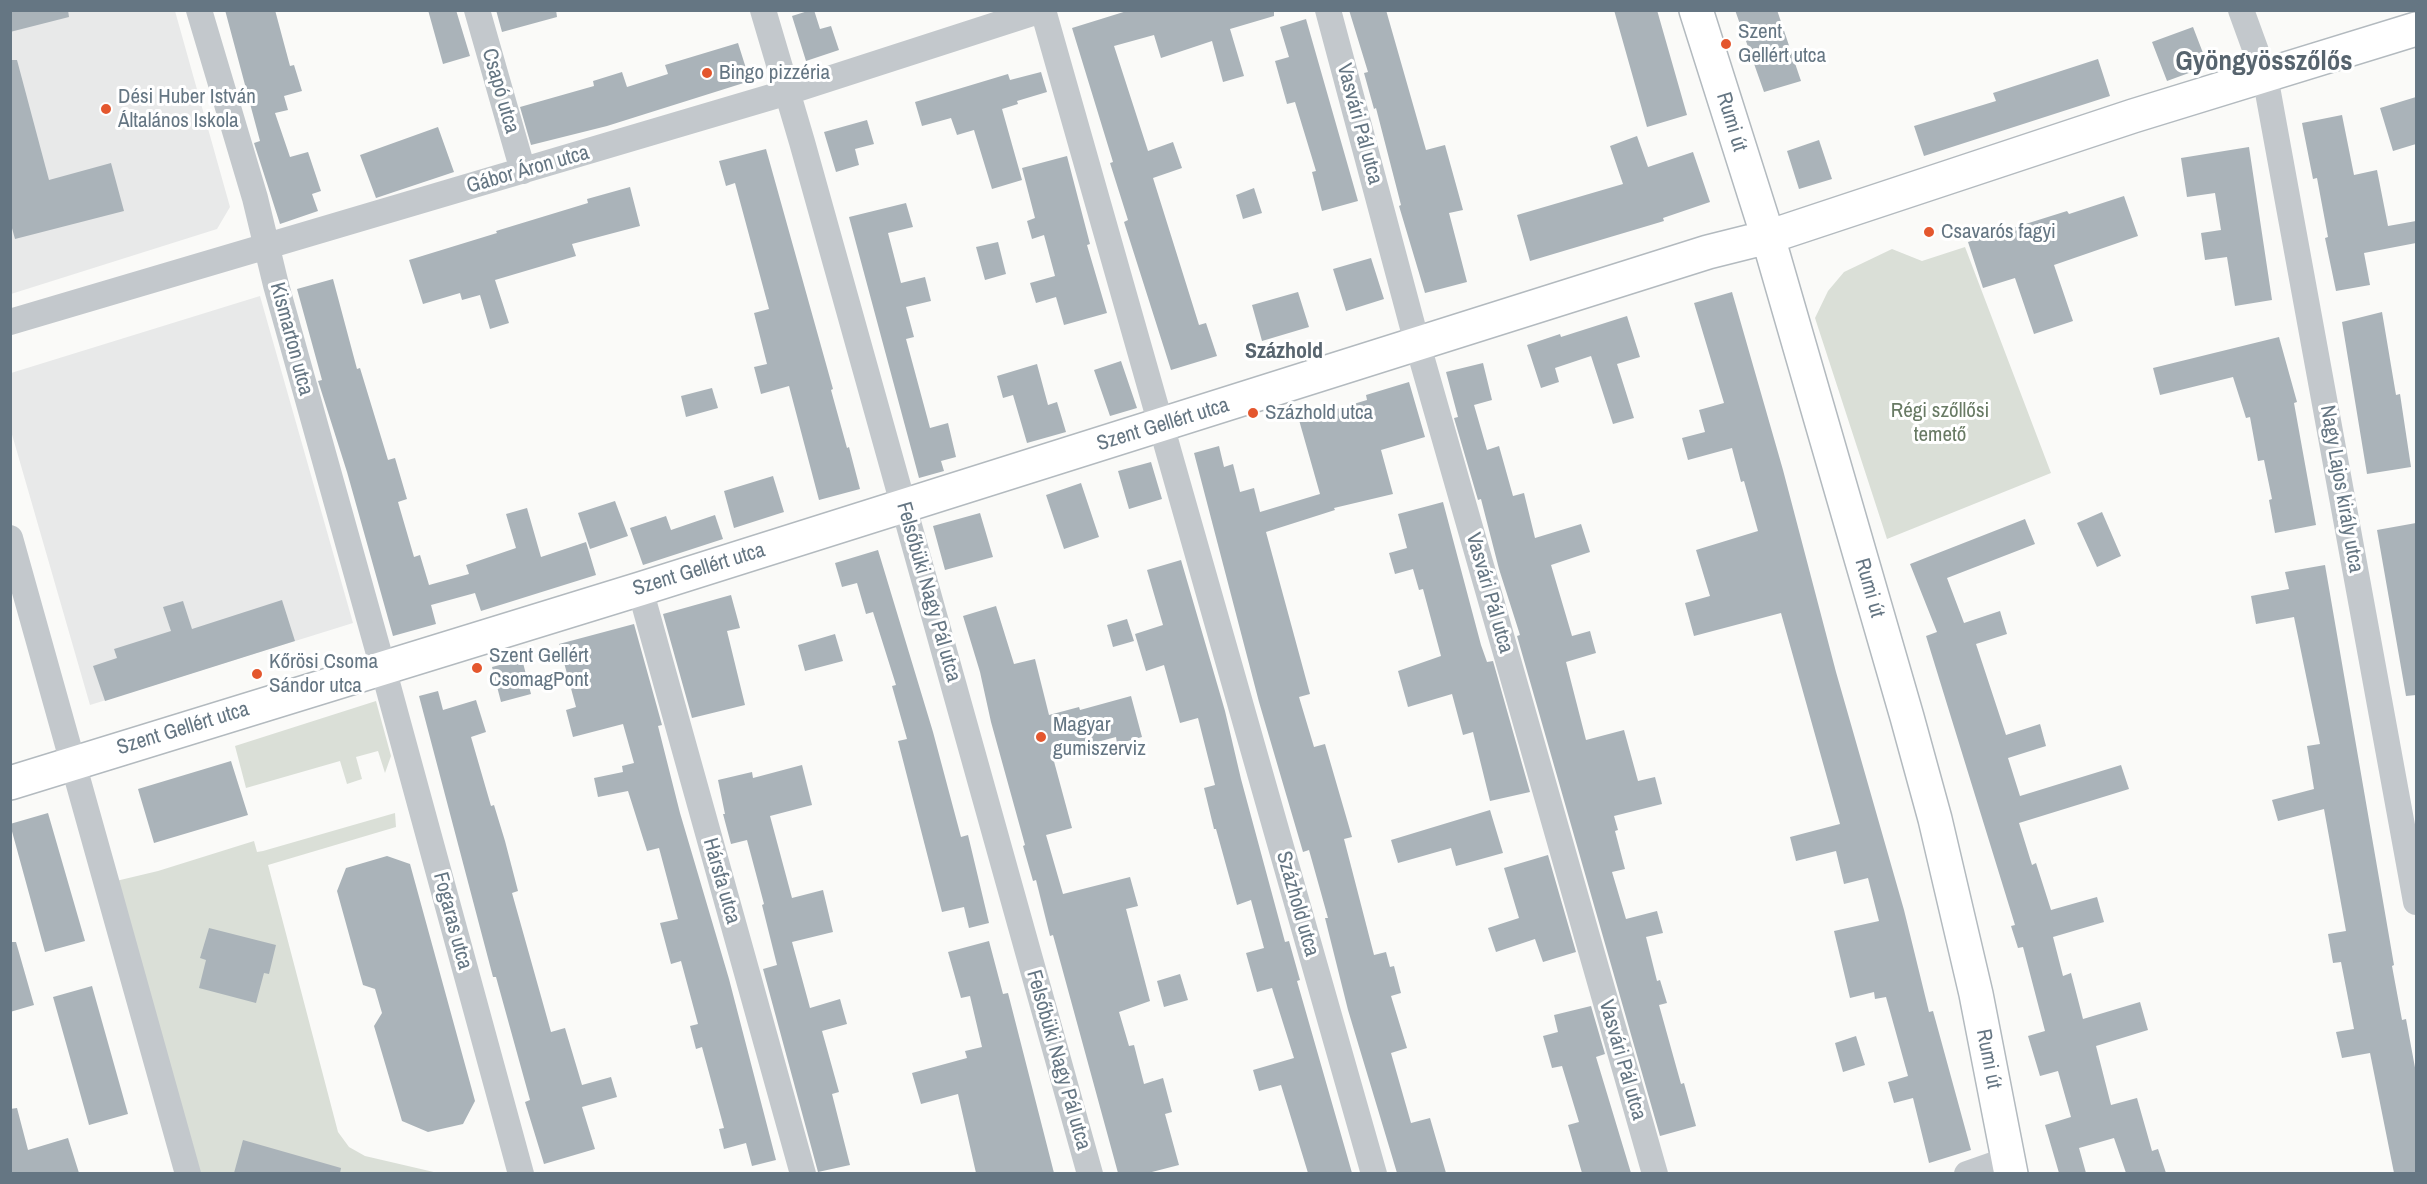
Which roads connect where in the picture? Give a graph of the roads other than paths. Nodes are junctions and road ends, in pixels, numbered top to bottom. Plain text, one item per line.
1 (199, 10) edge
2 (477, 10) edge
3 (763, 10) edge
4 (1043, 10) edge
5 (1328, 10) edge
6 (1696, 10) edge
7 (2241, 10) edge
8 (2416, 29) edge
9 (2265, 76) junction
10 (788, 92) junction
11 (523, 171) junction
12 (1768, 237) junction
13 (266, 246) junction
14 (10, 322) edge
15 (1418, 345) junction
16 (1160, 426) junction
17 (904, 506) junction
18 (10, 538) edge
19 (640, 589) junction
20 (383, 668) junction
21 (72, 764) junction
22 (10, 783) edge
23 (2416, 902) edge
24 (2009, 1167) edge
25 (188, 1173) edge
26 (521, 1173) edge
27 (803, 1173) edge
28 (1089, 1173) edge
29 (1374, 1173) edge
30 (1655, 1173) edge
31 (1967, 1173) edge

1 - 13 street, Kismarton utca
2 - 11 street, Csapó utca
3 - 10 street, Felsőbüki Nagy Pál utca
4 - 10 street, Gábor Áron utca
4 - 16 street, Százhold utca
5 - 15 street, Vasvári Pál utca
6 - 12 street, Rumi út
7 - 9 street, Nagy Lajos király utca
8 - 9 street, Szent Gellért utca
9 - 12 street, Szent Gellért utca
9 - 23 street, Nagy Lajos király utca
10 - 11 street, Gábor Áron utca
10 - 17 street, Felsőbüki Nagy Pál utca
11 - 13 street, Gábor Áron utca
12 - 15 street, Szent Gellért utca
12 - 24 street, Rumi út
13 - 14 street, Gábor Áron utca
13 - 20 street, Kismarton utca
15 - 16 street, Szent Gellért utca
15 - 30 street, Vasvári Pál utca
16 - 17 street, Szent Gellért utca
16 - 29 street, Százhold utca
17 - 19 street, Szent Gellért utca
17 - 28 street, Felsőbüki Nagy Pál utca
18 - 21 street
19 - 20 street, Szent Gellért utca
19 - 27 street, Hársfa utca
20 - 21 street, Szent Gellért utca
20 - 26 street, Fogaras utca
21 - 22 street, Szent Gellért utca
21 - 25 street
24 - 31 street

